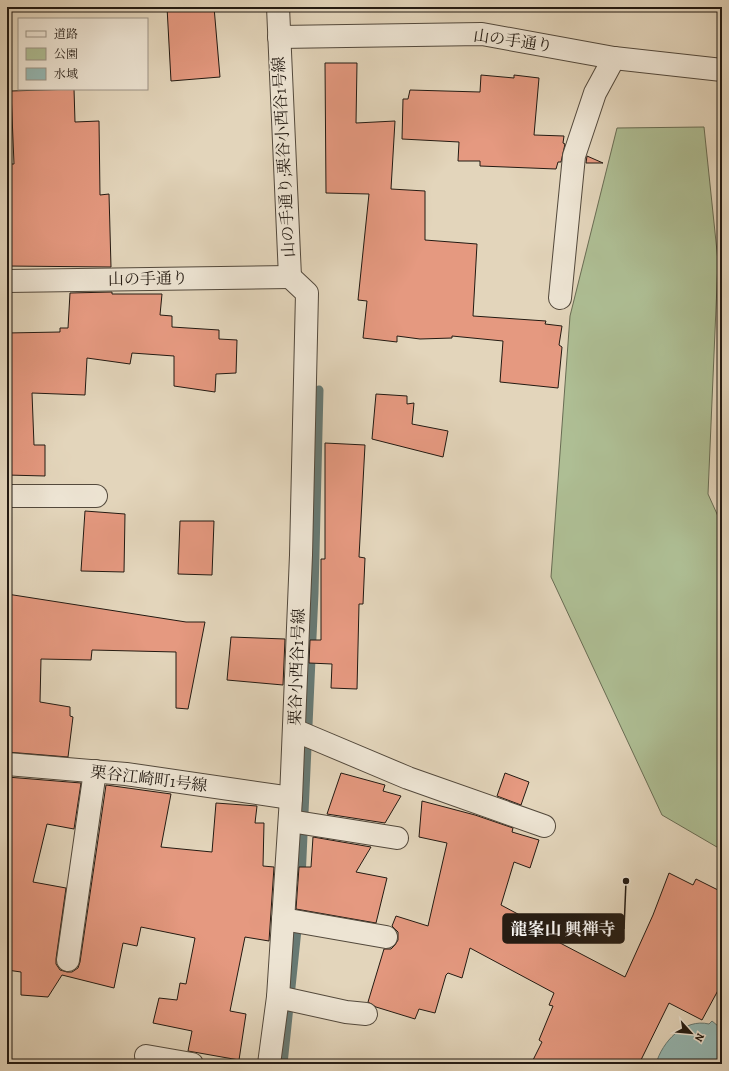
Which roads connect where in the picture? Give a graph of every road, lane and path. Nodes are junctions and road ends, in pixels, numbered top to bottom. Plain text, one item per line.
1 (278, 7) edge
2 (279, 37) junction
3 (614, 58) junction
4 (722, 70) edge
5 (290, 277) junction
6 (7, 281) edge
7 (560, 298) dead end
8 (7, 496) edge
9 (96, 496) dead end
10 (294, 730) junction
11 (7, 764) edge
12 (95, 771) junction
13 (291, 798) junction
14 (290, 821) junction
15 (544, 826) dead end
16 (397, 838) dead end
17 (283, 919) junction
18 (386, 937) dead end
19 (68, 960) dead end
20 (278, 997) junction
21 (366, 1014) dead end
22 (146, 1056) dead end
23 (192, 1064) edge
24 (269, 1064) edge

1 - 2 street
2 - 3 street, 山の手通り
2 - 5 street, 山の手通り;栗谷小西谷1号線
3 - 4 street, 山の手通り
3 - 7 street
5 - 6 street, 山の手通り
5 - 10 street, 栗谷小西谷1号線
8 - 9 street
10 - 13 street, 栗谷小西谷1号線
10 - 15 street
11 - 12 street, 栗谷江崎町1号線
12 - 13 street, 栗谷江崎町1号線
12 - 19 street
13 - 14 street, 栗谷小西谷1号線
14 - 16 street
14 - 17 street, 栗谷小西谷1号線
17 - 18 street
17 - 20 street, 栗谷小西谷1号線
20 - 21 street
20 - 24 street, 栗谷小西谷1号線
22 - 23 street

